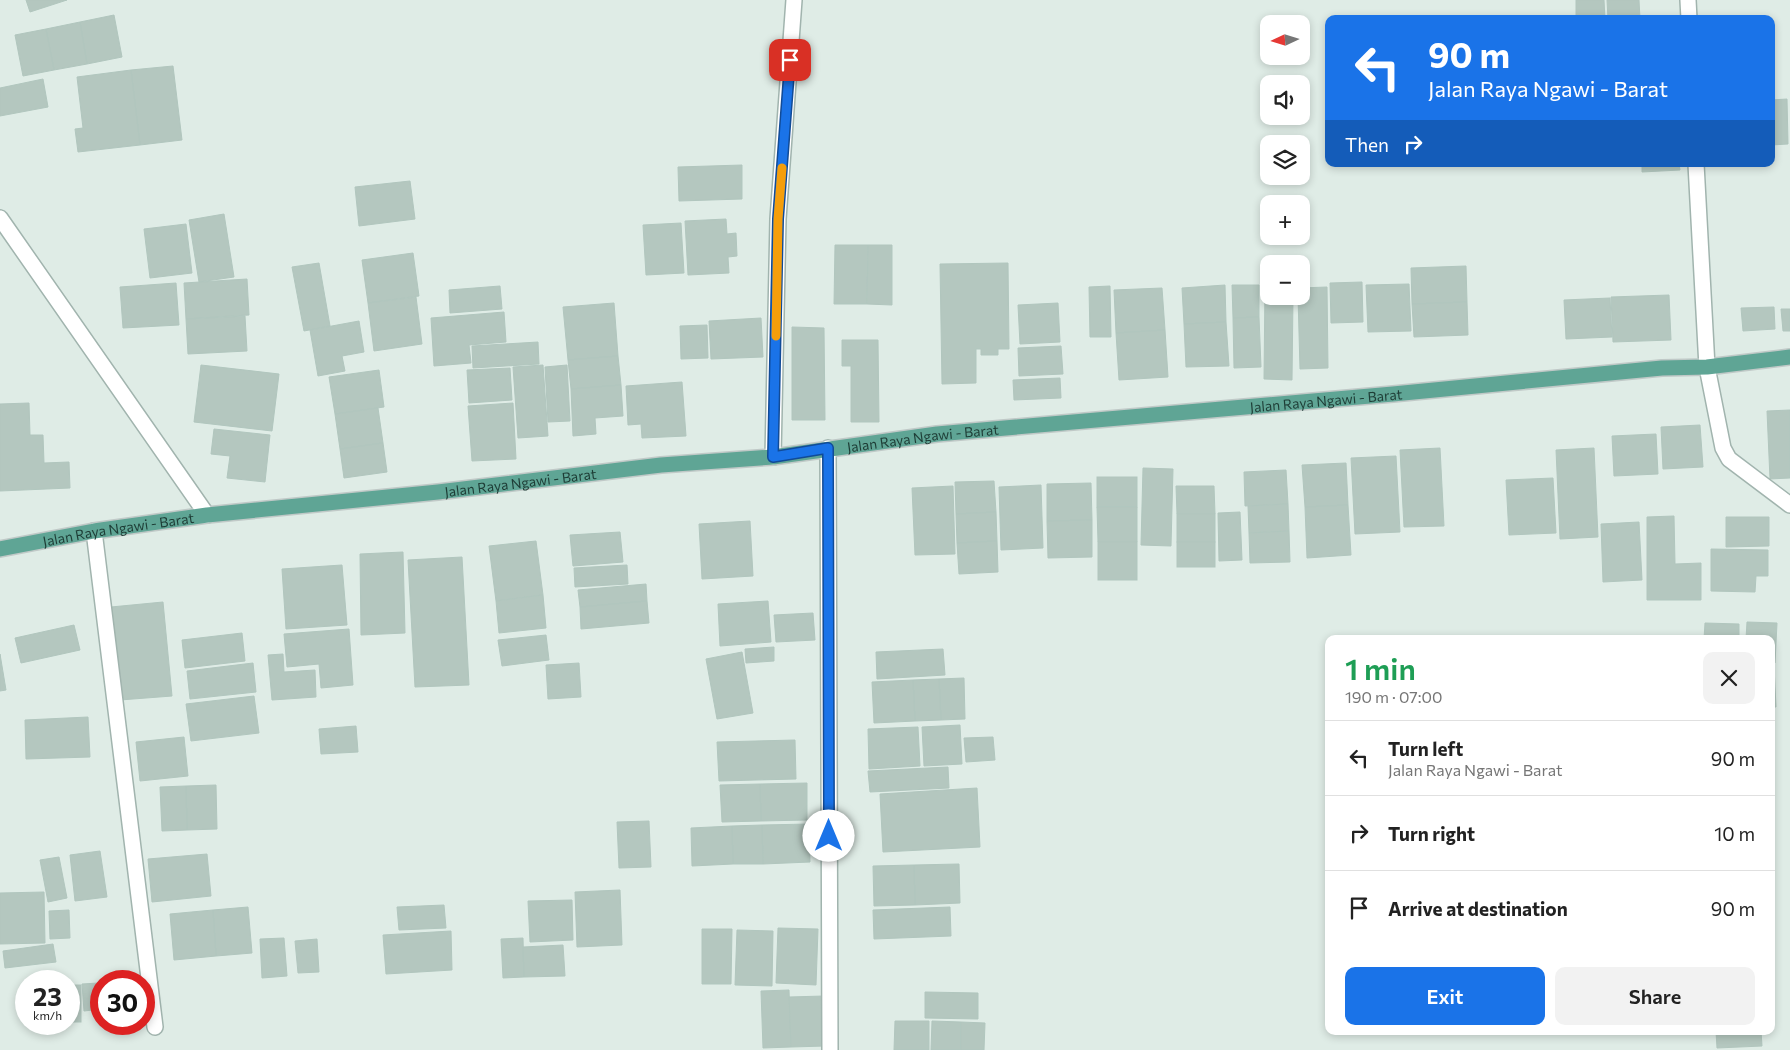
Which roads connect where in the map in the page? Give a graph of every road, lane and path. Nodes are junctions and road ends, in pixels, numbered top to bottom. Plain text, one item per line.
1 (794, 0) edge
2 (1688, 0) edge
3 (1689, 15) edge
4 (1696, 167) edge
5 (0, 218) edge
6 (1790, 357) edge
7 (1707, 367) junction
8 (828, 448) junction
9 (773, 457) junction
10 (1790, 505) edge
11 (207, 515) junction
12 (94, 531) junction
13 (0, 549) edge
14 (147, 970) edge
15 (830, 1050) edge

1 - 9 street
2 - 3 street
4 - 7 street
5 - 11 street
6 - 7 main road, Jalan Raya Ngawi - Barat
7 - 8 main road, Jalan Raya Ngawi - Barat
7 - 10 street
8 - 9 main road, Jalan Raya Ngawi - Barat
8 - 15 street
9 - 11 main road, Jalan Raya Ngawi - Barat
11 - 12 main road, Jalan Raya Ngawi - Barat
12 - 13 main road, Jalan Raya Ngawi - Barat
12 - 14 street

